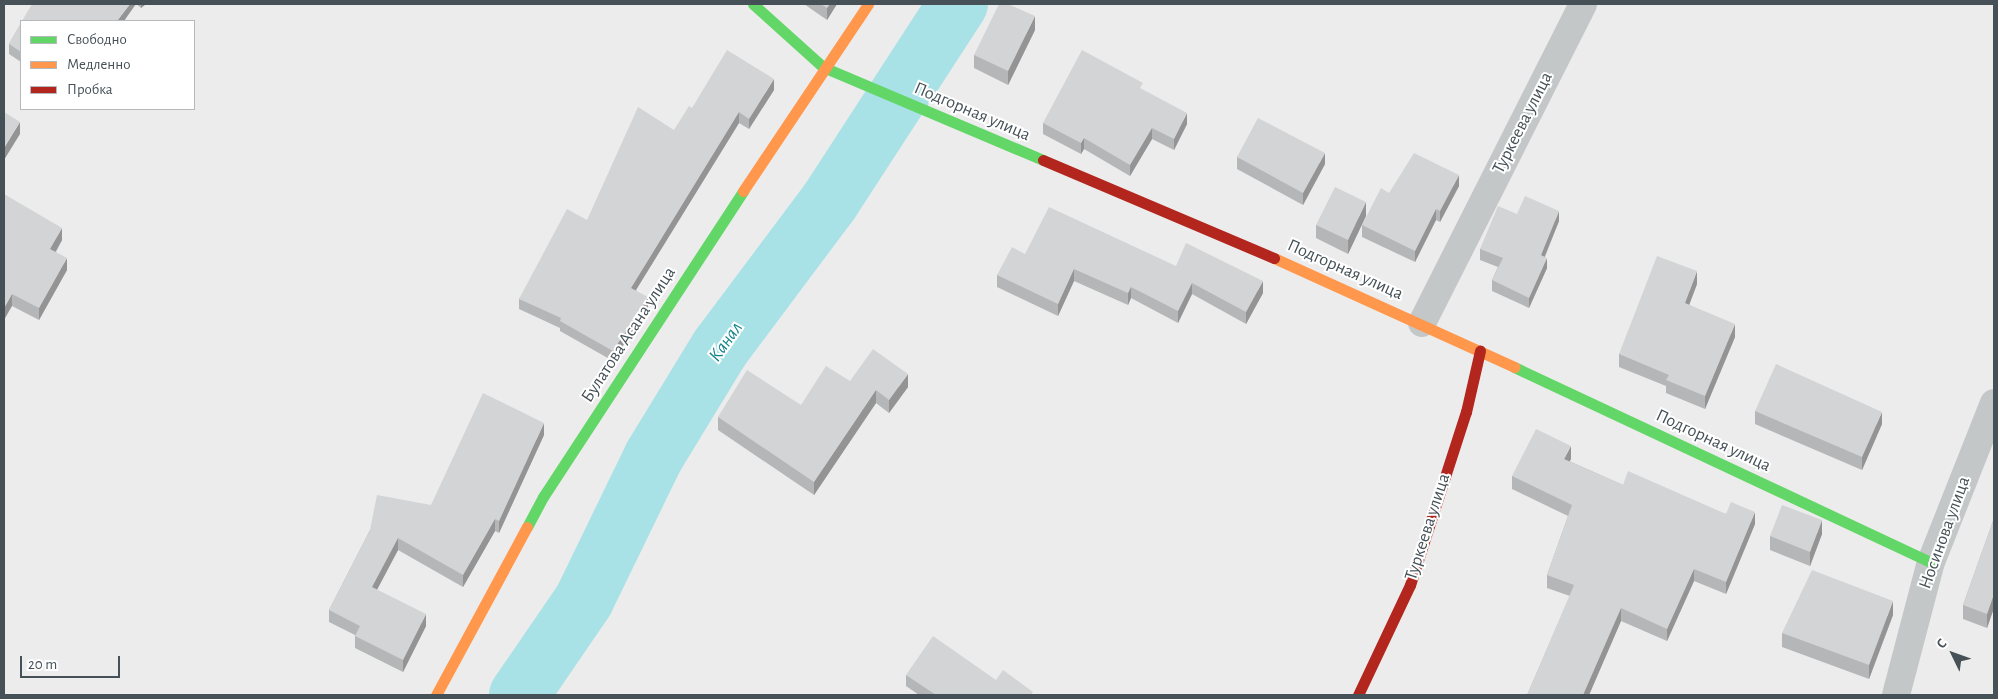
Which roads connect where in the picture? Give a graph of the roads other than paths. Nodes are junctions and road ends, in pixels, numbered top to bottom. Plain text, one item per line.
1 (753, 4) edge
2 (868, 4) edge
3 (1583, 4) edge
4 (823, 67) junction
5 (1422, 323) junction
6 (1480, 351) junction
7 (1994, 403) edge
8 (1931, 562) junction
9 (436, 695) edge
10 (1358, 695) edge
11 (1896, 695) edge

1 - 4 street, Подгорная улица
2 - 4 street, Булатова Асана улица
3 - 5 street, Туркеева улица
4 - 5 street, Подгорная улица
4 - 9 street, Булатова Асана улица
5 - 6 street, Подгорная улица
6 - 8 street, Подгорная улица
6 - 10 street, Туркеева улица
7 - 8 street, Носинова улица
8 - 11 street, Носинова улица

